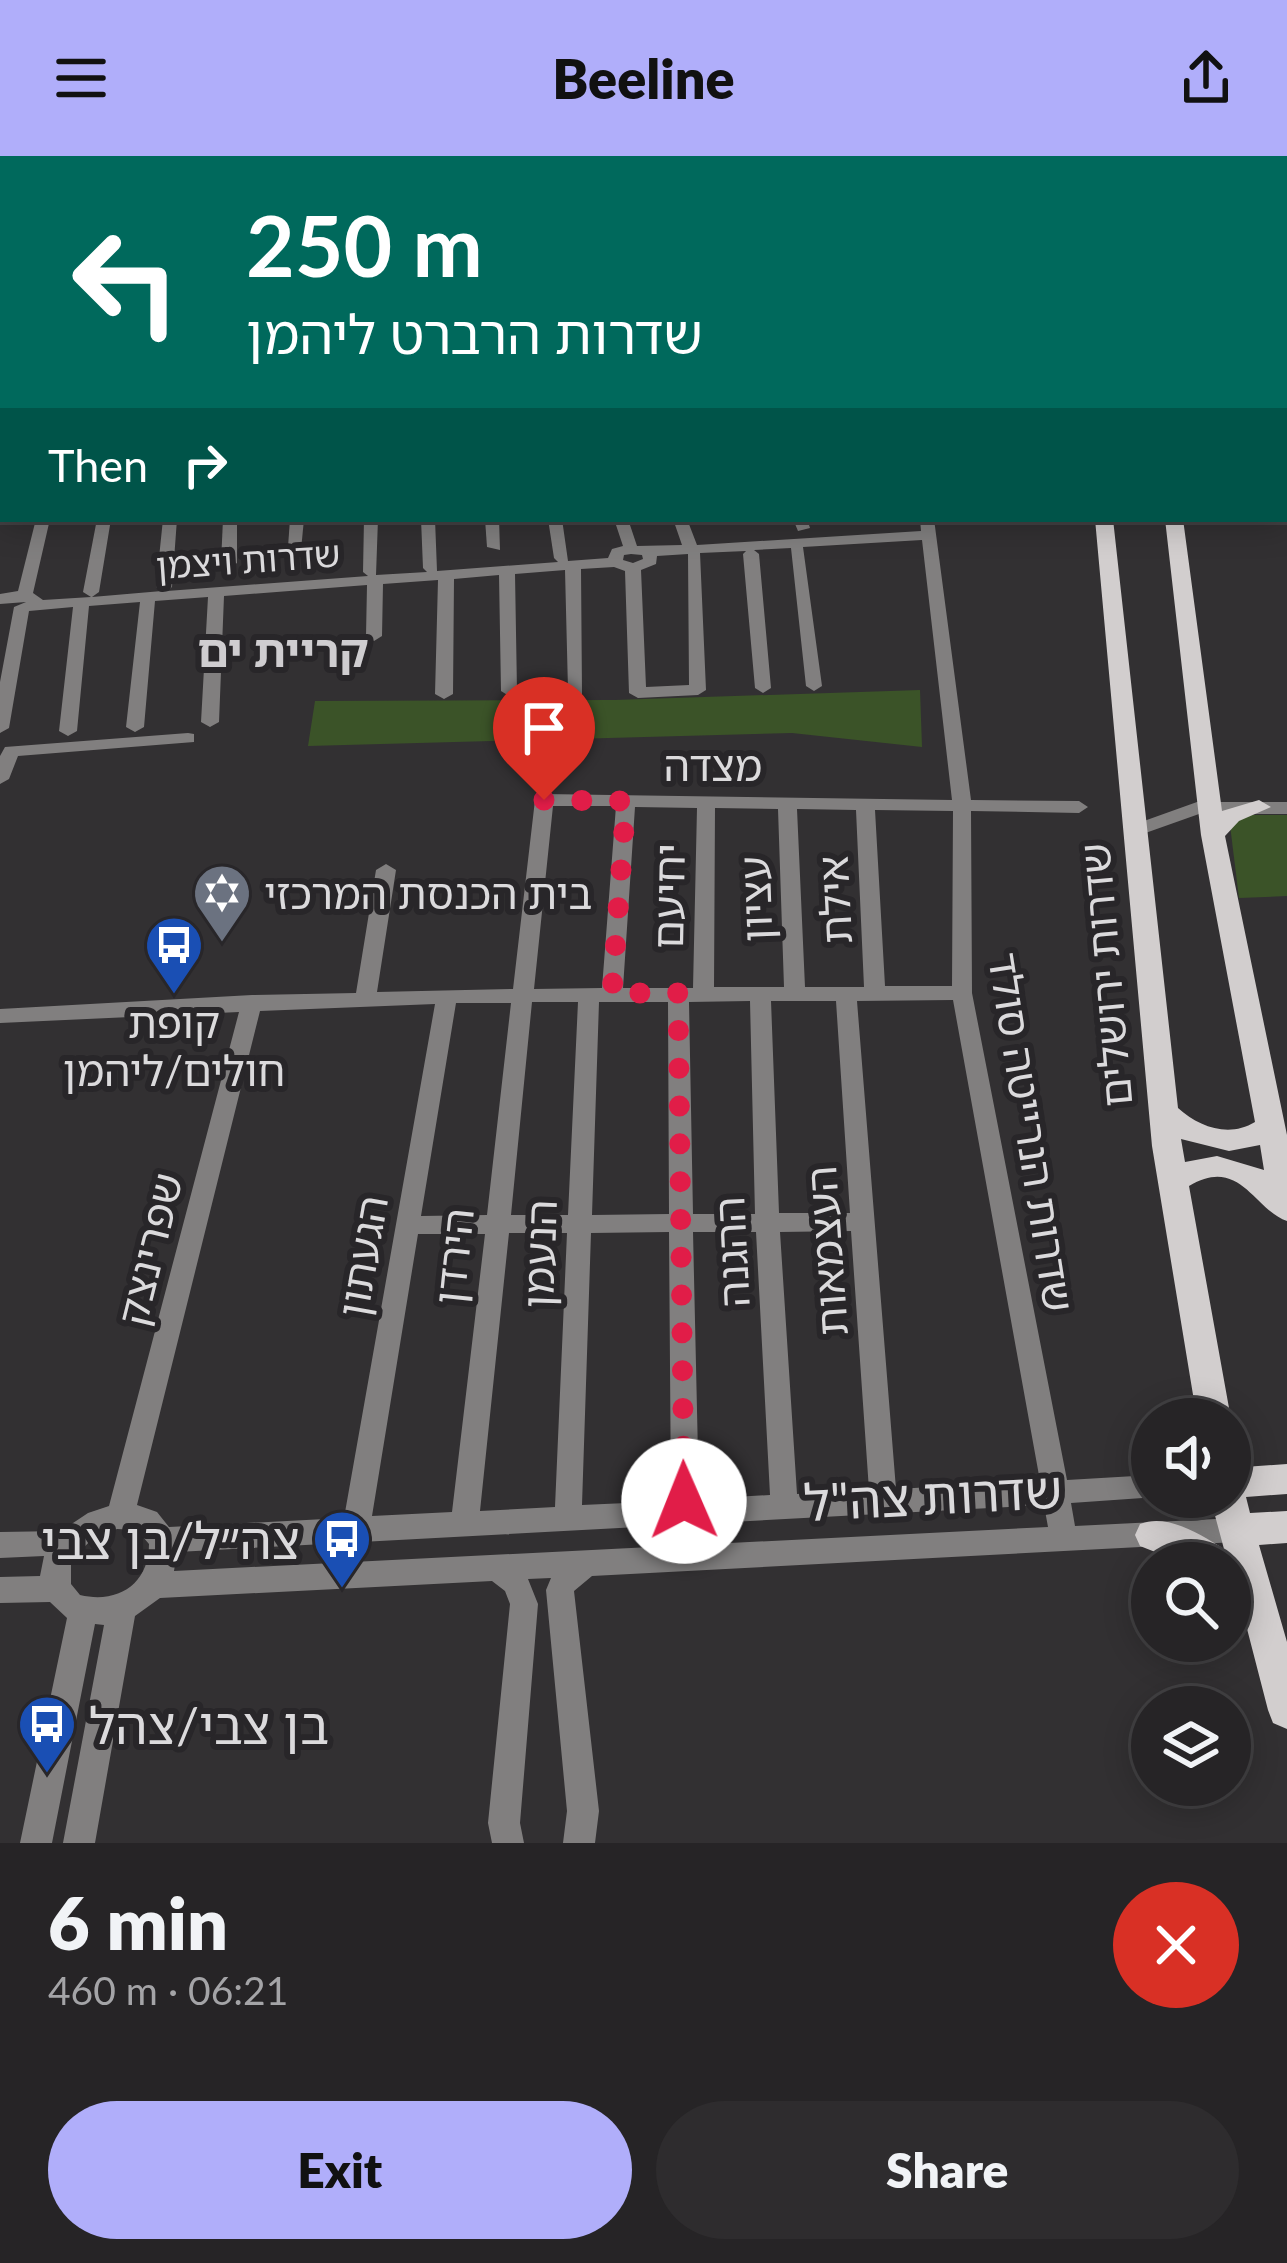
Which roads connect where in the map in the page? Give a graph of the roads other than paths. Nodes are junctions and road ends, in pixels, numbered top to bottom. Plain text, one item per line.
1 (42, 522) edge
2 (103, 522) edge
3 (169, 522) edge
4 (230, 522) edge
5 (297, 522) edge
6 (371, 522) edge
7 (429, 522) edge
8 (492, 522) edge
9 (556, 522) edge
10 (622, 522) edge
11 (681, 522) edge
12 (851, 522) edge
13 (1104, 522) edge
14 (1174, 522) edge
15 (930, 532) edge
16 (857, 540) junction
17 (296, 547) dead end
18 (495, 548) dead end
19 (797, 550) junction
20 (693, 553) junction
21 (751, 554) junction
22 (632, 557) junction
23 (567, 562) junction
24 (229, 563) dead end
25 (507, 570) junction
26 (439, 571) junction
27 (373, 576) junction
28 (156, 592) junction
29 (216, 592) junction
30 (87, 597) junction
31 (17, 602) edge
32 (374, 636) dead end
33 (814, 686) dead end
34 (763, 688) dead end
35 (509, 691) dead end
36 (576, 691) dead end
37 (444, 694) dead end
38 (210, 722) dead end
39 (135, 727) dead end
40 (0, 728) edge
41 (68, 731) dead end
42 (188, 738) dead end
43 (5, 748) edge
44 (0, 779) edge
45 (626, 801) junction
46 (706, 801) junction
47 (787, 802) junction
48 (865, 802) junction
49 (962, 802) junction
50 (1211, 806) junction
51 (1079, 807) dead end
52 (1259, 807) junction
53 (1287, 808) edge
54 (1137, 830) junction
55 (1213, 835) junction
56 (386, 870) dead end
57 (600, 993) junction
58 (691, 993) junction
59 (962, 993) junction
60 (760, 994) junction
61 (795, 994) junction
62 (846, 994) junction
63 (875, 994) junction
64 (447, 996) junction
65 (525, 997) junction
66 (366, 998) junction
67 (252, 1002) junction
68 (0, 1016) edge
69 (1164, 1112) junction
70 (1269, 1127) junction
71 (1172, 1182) junction
72 (1287, 1209) edge
73 (767, 1222) junction
74 (862, 1222) junction
75 (681, 1223) junction
76 (580, 1224) junction
77 (407, 1225) junction
78 (495, 1225) junction
79 (1210, 1398) edge
80 (1287, 1479) edge
81 (1251, 1482) edge
82 (1131, 1488) edge
83 (1052, 1492) junction
84 (883, 1502) junction
85 (784, 1507) junction
86 (685, 1512) junction
87 (121, 1515) junction
88 (568, 1518) junction
89 (1216, 1518) edge
90 (1233, 1518) edge
91 (1249, 1518) edge
92 (465, 1524) junction
93 (1287, 1527) edge
94 (356, 1529) junction
95 (1153, 1534) junction
96 (1064, 1539) junction
97 (163, 1540) junction
98 (1178, 1542) edge
99 (65, 1543) junction
100 (0, 1545) edge
101 (586, 1563) junction
102 (498, 1568) junction
103 (153, 1585) junction
104 (57, 1589) junction
105 (0, 1590) edge
106 (1251, 1603) edge
107 (122, 1608) junction
108 (82, 1611) junction
109 (1259, 1613) junction
110 (1287, 1710) edge
111 (36, 1843) edge
112 (79, 1843) edge
113 (508, 1843) edge
114 (579, 1843) edge

1 - 31 street
2 - 30 street
3 - 28 street
4 - 24 street
5 - 17 street
6 - 27 street
7 - 26 street
8 - 18 street
9 - 23 street
10 - 22 street
11 - 20 street
12 - 16 street
13 - 54 main road, שדרות ירושלים
14 - 50 main road
15 - 16 street, שדרות ויצמן
15 - 19 street, שדרות ויצמן
15 - 49 street, שדרות הנרייטה סולד
16 - 20 street, שדרות ויצמן
19 - 21 street, שדרות ויצמן
19 - 33 street
20 - 21 street, שדרות ויצמן
20 - 22 street, שדרות ויצמן
20 - 22 street
21 - 34 street
22 - 23 street, שדרות ויצמן
23 - 25 street, שדרות ויצמן
23 - 26 street, שדרות ויצמן
23 - 36 street
25 - 26 street, שדרות ויצמן
25 - 35 street
26 - 27 street, שדרות ויצמן
26 - 37 street
27 - 28 street, שדרות ויצמן
27 - 29 street, שדרות ויצמן
27 - 32 street
28 - 29 street, שדרות ויצמן
28 - 30 street, שדרות ויצמן
28 - 39 street
29 - 38 street
30 - 31 street, שדרות ויצמן
30 - 41 street
31 - 40 street
42 - 43 street
43 - 44 street
45 - 46 street, מצדה
45 - 57 street, הנעמן
45 - 65 street, מצדה
46 - 47 street, מצדה
46 - 58 street, יחיעם
47 - 48 street, מצדה
47 - 61 street, עציון
48 - 49 street, מצדה
48 - 63 street, אילת
49 - 51 street, מצדה
49 - 59 street, שדרות הנרייטה סולד
50 - 52 street
50 - 54 street
50 - 55 main road
52 - 53 street
52 - 55 main road
54 - 69 main road, שדרות ירושלים
55 - 70 main road
56 - 66 street
57 - 58 street
57 - 65 street
57 - 76 street, הנעמן
58 - 60 street
58 - 75 street, יחיעם
59 - 63 street
59 - 83 street, שדרות הנרייטה סולד
60 - 61 street
60 - 73 street, ההגנה
61 - 62 street
62 - 63 street
62 - 74 street, העצמאות
64 - 65 street
64 - 66 street
64 - 77 street, הגעתון
65 - 78 street, הירדן
66 - 67 street
67 - 68 street
67 - 87 street, שפרינצק
69 - 70 main road
69 - 71 main road, שדרות ירושלים
70 - 72 main road
71 - 72 main road
71 - 79 main road, שדרות ירושלים
73 - 74 street
73 - 75 street
73 - 85 street, ההגנה
74 - 84 street, העצמאות
75 - 76 street
75 - 86 street, יחיעם
76 - 78 street
76 - 88 street, הנעמן
77 - 78 street
77 - 94 street, הגעתון
78 - 92 street, הירדן
80 - 81 main road
82 - 83 street, שדרות צה"ל
83 - 84 street, שדרות צה"ל
83 - 96 street, שדרות הנרייטה סולד
84 - 85 street, שדרות צה"ל
85 - 86 street, שדרות צה"ל
86 - 88 street, שדרות צה"ל
87 - 97 street
87 - 99 street
88 - 92 street, שדרות צה"ל
89 - 95 street, שדרות צה"ל
90 - 109 main road
91 - 93 main road, שדרות צה"ל
92 - 94 street, שדרות צה"ל
94 - 97 street, שדרות צה"ל
95 - 96 street, שדרות צה"ל
95 - 98 main road
96 - 101 street, שדרות צה"ל
97 - 103 street
99 - 100 street
99 - 104 street
101 - 102 street, שדרות צה"ל
101 - 114 street
102 - 103 street, שדרות צה"ל
102 - 113 street
103 - 107 street
104 - 105 street
104 - 108 street
106 - 109 main road
107 - 108 street
107 - 112 street
108 - 111 street
109 - 110 main road

